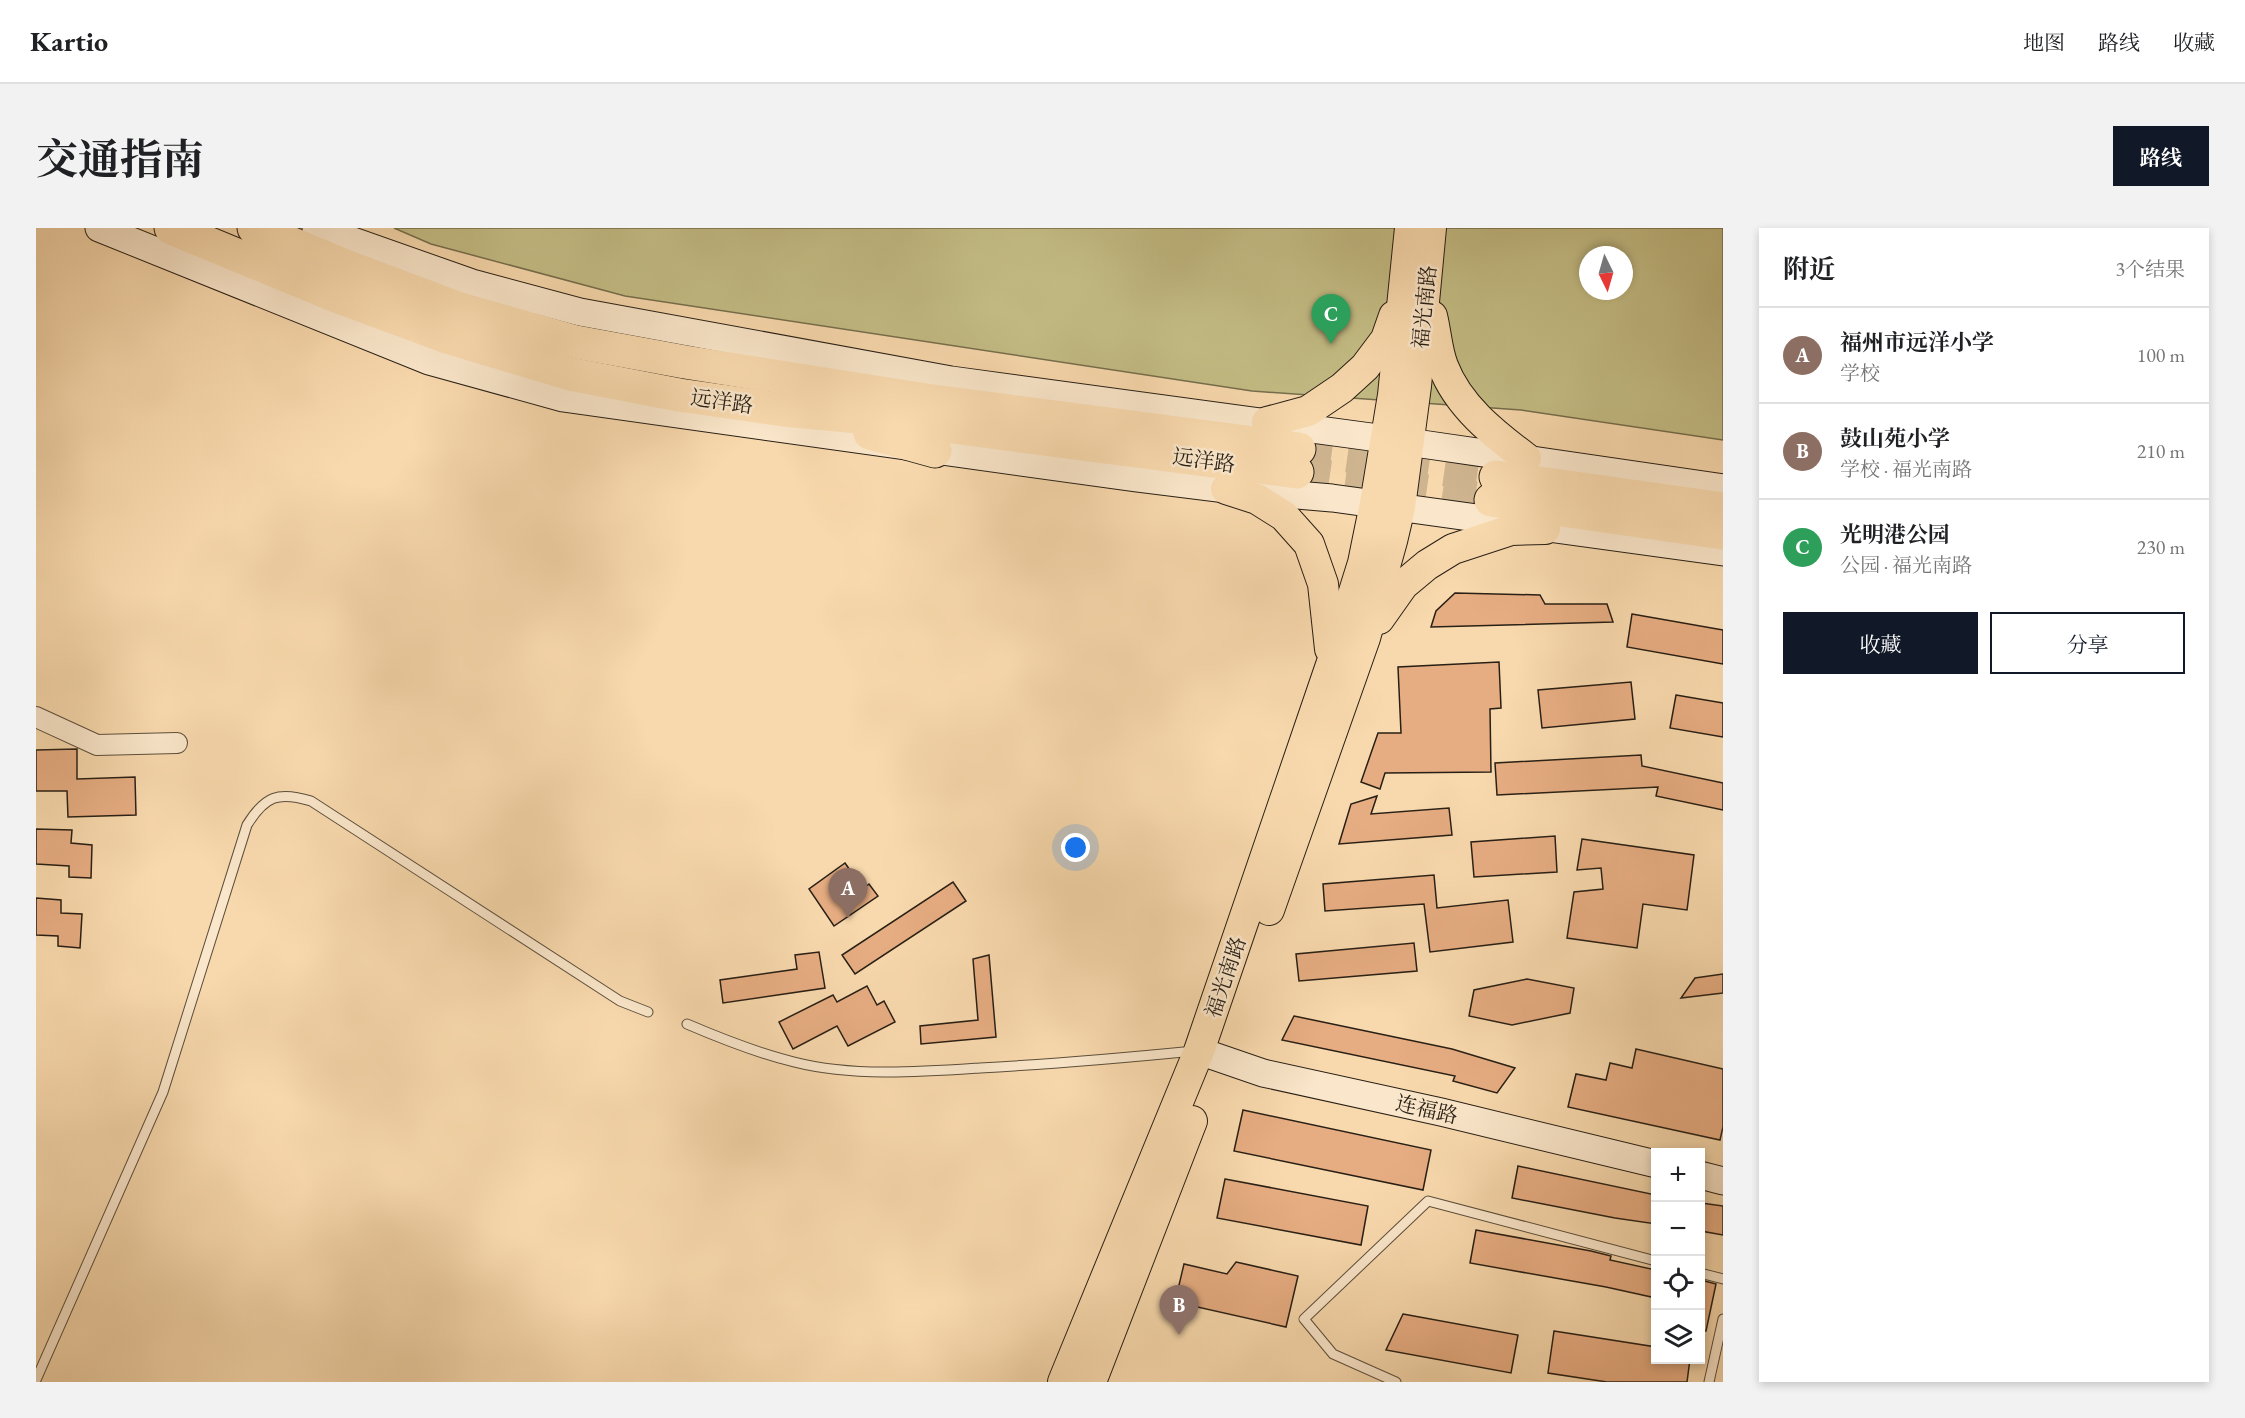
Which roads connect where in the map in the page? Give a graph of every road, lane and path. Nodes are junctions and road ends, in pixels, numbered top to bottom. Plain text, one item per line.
1 (99, 228) edge
2 (171, 228) edge
3 (254, 228) edge
4 (316, 228) edge
5 (1410, 228) edge
6 (1431, 228) edge
7 (1415, 288) junction
8 (788, 377) junction
9 (951, 380) junction
10 (784, 410) junction
11 (1267, 422) junction
12 (1397, 440) junction
13 (935, 451) junction
14 (1526, 458) junction
15 (1723, 488) edge
16 (1226, 489) junction
17 (1387, 505) junction
18 (1723, 509) edge
19 (1545, 529) junction
20 (1723, 533) edge
21 (1723, 552) edge
22 (1374, 565) junction
23 (1365, 638) junction
24 (1332, 662) junction
25 (36, 717) edge
26 (177, 743) dead end
27 (648, 1012) dead end
28 (687, 1024) dead end
29 (1208, 1054) junction
30 (1651, 1163) edge
31 (1705, 1176) edge
32 (1723, 1181) edge
33 (1651, 1260) edge
34 (1705, 1274) edge
35 (1723, 1279) edge
36 (1723, 1319) edge
37 (36, 1380) edge
38 (1063, 1382) edge
39 (1091, 1382) edge
40 (1396, 1382) edge
41 (1709, 1382) edge

1 - 13 main road
2 - 10 highway, 远洋路
3 - 8 highway, 远洋路
4 - 9 main road
5 - 7 main road, 福光南路
6 - 7 main road, 福光南路
7 - 11 main road
7 - 12 main road, 福光南路
7 - 14 main road
8 - 9 highway
8 - 10 highway, 远洋路
9 - 11 main road
10 - 13 highway
11 - 12 main road
12 - 14 main road
12 - 17 main road, 福光南路
13 - 16 main road
14 - 15 main road
16 - 17 main road
16 - 24 main road
17 - 19 main road
17 - 22 main road, 福光南路
18 - 20 highway
19 - 21 main road
19 - 23 main road
22 - 23 main road, 福光南路
22 - 24 main road, 福光南路
23 - 29 main road, 福光南路
24 - 29 main road, 福光南路
25 - 26 street
27 - 37 lane
28 - 29 lane
29 - 30 main road, 连福路
29 - 38 main road, 福光南路
29 - 39 main road, 福光南路
31 - 32 main road
33 - 40 lane
34 - 35 lane
36 - 41 lane

